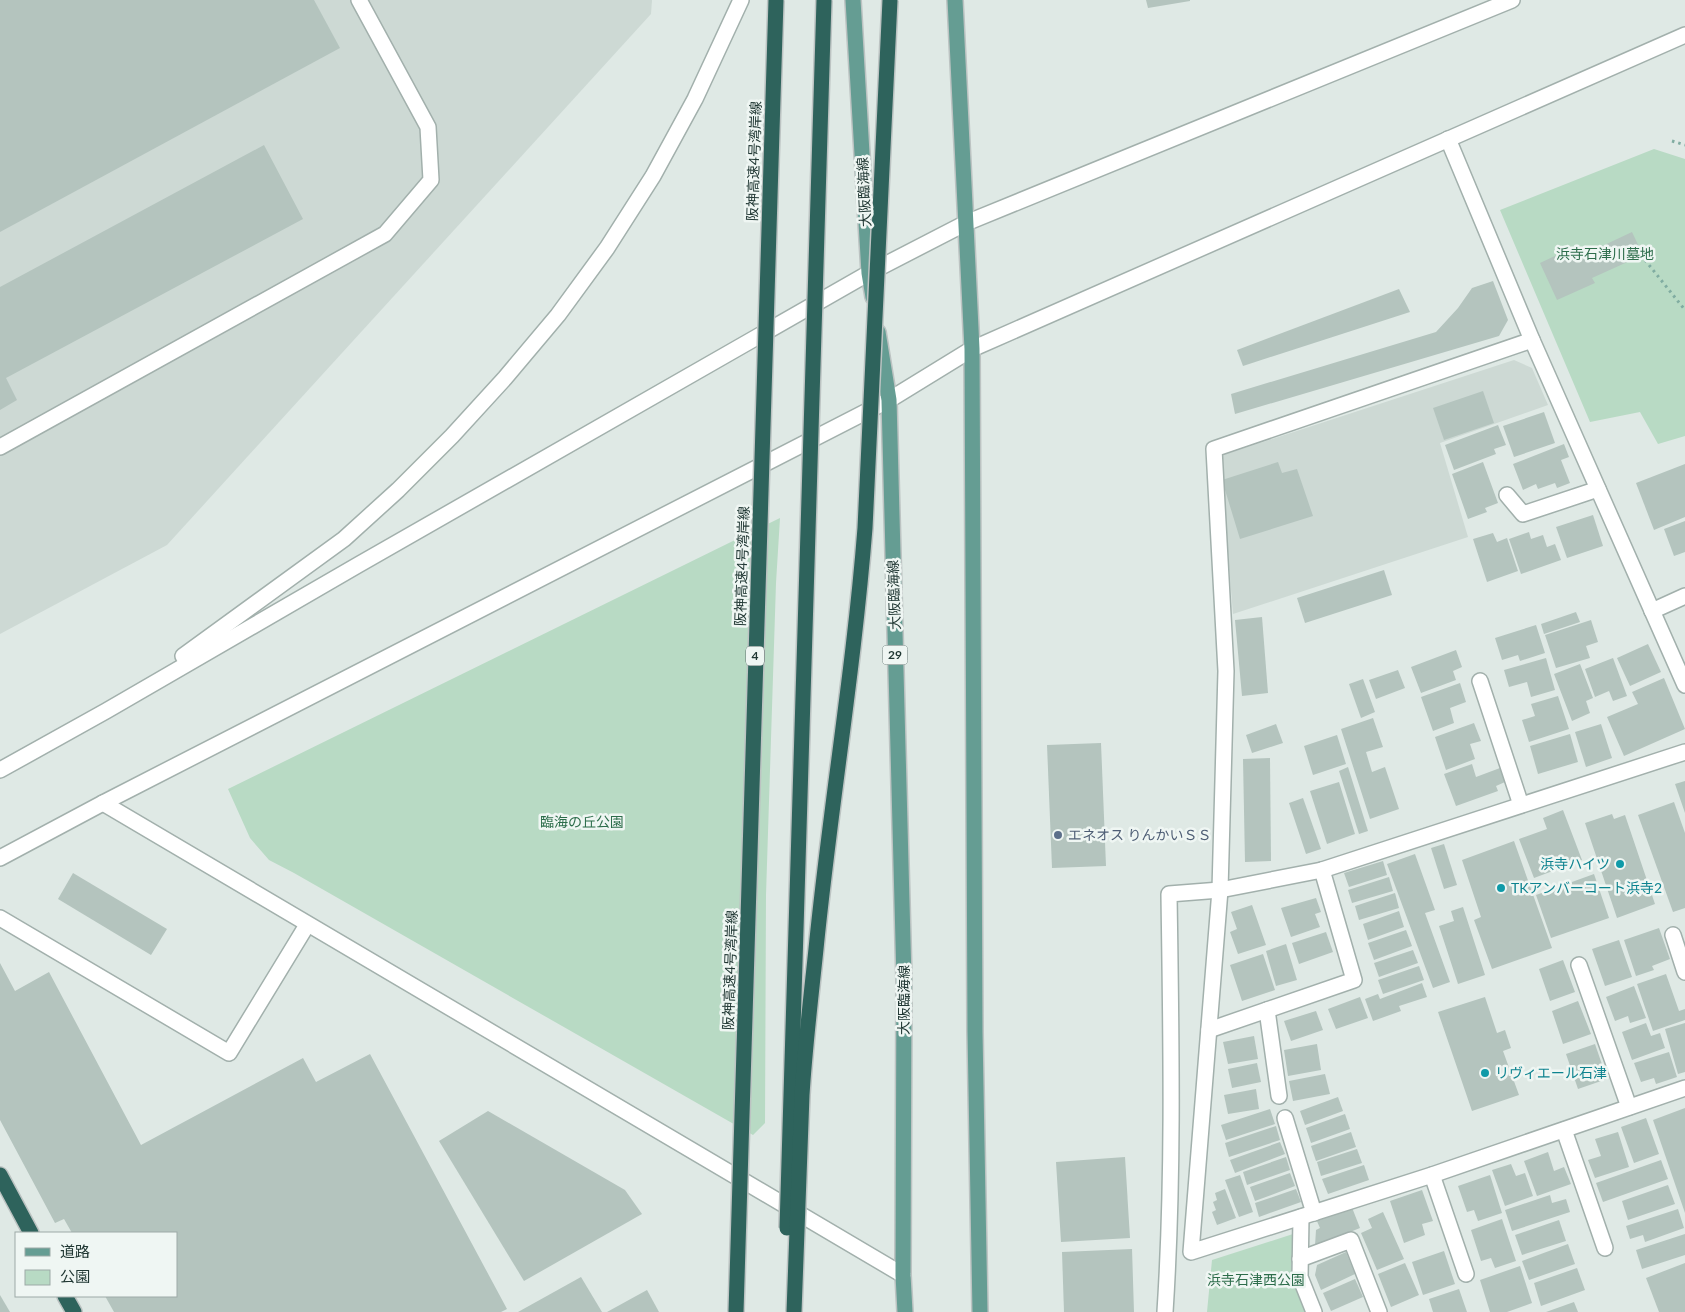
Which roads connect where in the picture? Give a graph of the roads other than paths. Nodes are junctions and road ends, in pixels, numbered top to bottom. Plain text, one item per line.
1 (359, 0) edge
2 (741, 0) edge
3 (776, 0) edge
4 (824, 0) edge
5 (853, 0) edge
6 (890, 0) edge
7 (954, 0) edge
8 (1512, 0) edge
9 (1685, 35) edge
10 (1448, 140) junction
11 (966, 223) junction
12 (869, 274) junction
13 (1532, 340) junction
14 (972, 349) junction
15 (888, 400) junction
16 (0, 447) edge
17 (1598, 489) junction
18 (1508, 495) dead end
19 (1685, 596) edge
20 (1652, 611) junction
21 (1683, 678) edge
22 (1480, 681) dead end
23 (106, 711) junction
24 (1685, 752) edge
25 (0, 770) edge
26 (103, 803) junction
27 (1521, 805) junction
28 (0, 858) edge
29 (1322, 870) junction
30 (1220, 890) junction
31 (0, 918) edge
32 (307, 924) junction
33 (1673, 935) dead end
34 (1579, 965) dead end
35 (1685, 972) edge
36 (1267, 1010) junction
37 (1209, 1030) junction
38 (1685, 1088) edge
39 (1280, 1096) dead end
40 (1629, 1107) junction
41 (1285, 1118) dead end
42 (1564, 1130) junction
43 (0, 1175) edge
44 (1432, 1176) junction
45 (1307, 1215) junction
46 (30, 1232) edge
47 (1605, 1248) dead end
48 (1300, 1259) junction
49 (1466, 1274) dead end
50 (903, 1275) junction
51 (66, 1297) edge
52 (74, 1312) edge
53 (736, 1312) edge
54 (785, 1312) edge
55 (794, 1312) edge
56 (905, 1312) edge
57 (980, 1312) edge
58 (1165, 1312) edge
59 (1314, 1312) edge
60 (1379, 1312) edge

1 - 16 street
2 - 23 street
3 - 53 highway, 阪神高速4号湾岸線 / 4, bridge
4 - 54 highway, bridge
5 - 12 main road, 大阪臨海線 / 29
6 - 55 highway, bridge
7 - 11 main road
8 - 11 street
9 - 10 street
10 - 13 street
10 - 14 street
11 - 12 street
11 - 14 main road
12 - 15 main road, 大阪臨海線 / 29
12 - 23 street
13 - 17 street
13 - 30 street
14 - 15 street
14 - 57 main road
15 - 26 street
15 - 50 main road, 大阪臨海線 / 29
17 - 18 street
17 - 20 street
19 - 20 street
20 - 21 street
22 - 27 street
23 - 25 street
24 - 27 street
26 - 28 street
26 - 32 street
27 - 29 street
29 - 30 street
29 - 36 street
30 - 37 street
30 - 58 street
31 - 32 street
32 - 50 street
33 - 35 street
34 - 40 street
36 - 37 street
36 - 39 street
37 - 45 street
38 - 40 street
40 - 42 street
41 - 45 street
42 - 44 street
42 - 47 street
43 - 46 highway
44 - 45 street
44 - 49 street
45 - 48 street
48 - 59 street
48 - 60 street
50 - 56 main road, 大阪臨海線 / 29
51 - 52 highway

